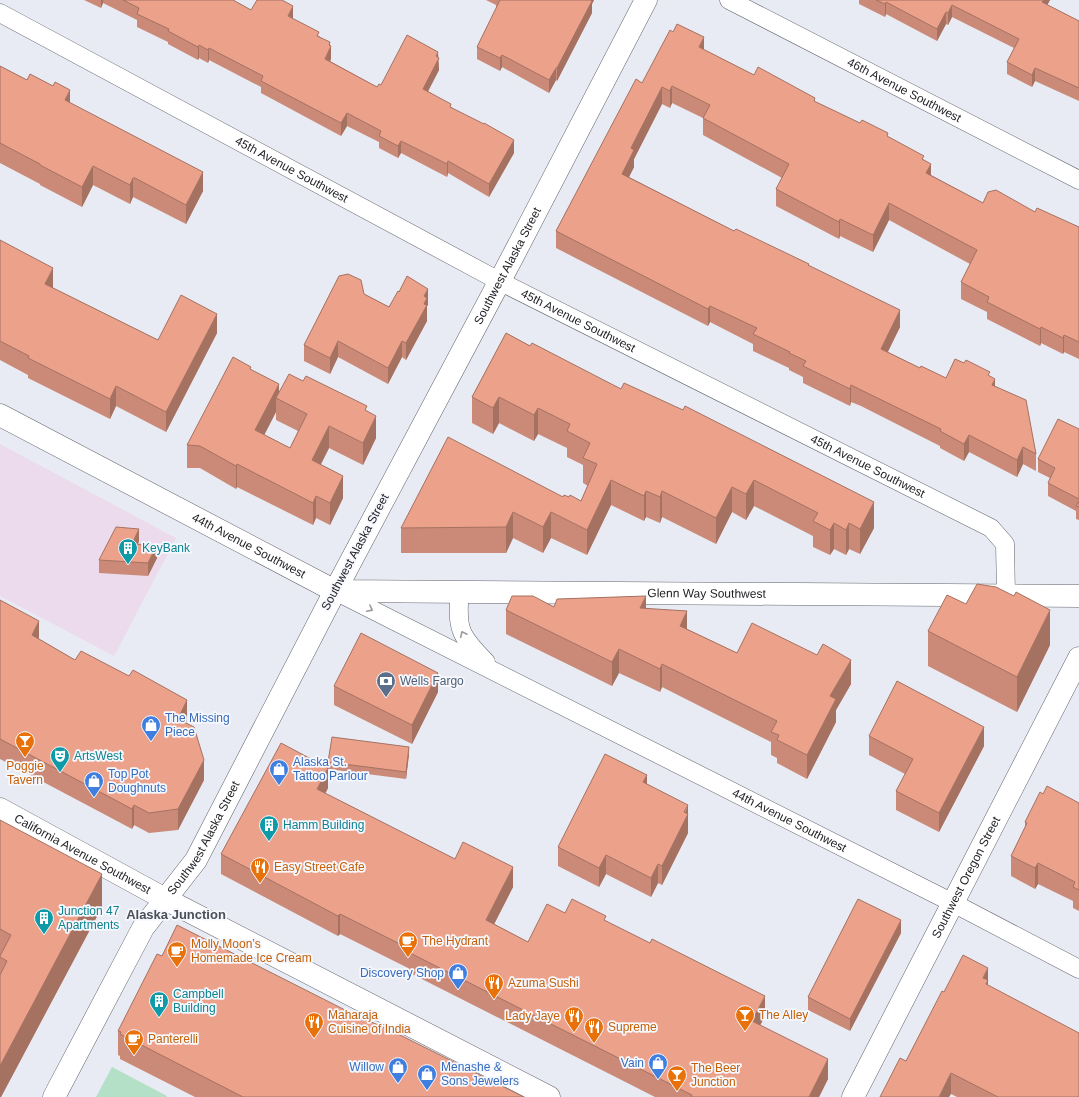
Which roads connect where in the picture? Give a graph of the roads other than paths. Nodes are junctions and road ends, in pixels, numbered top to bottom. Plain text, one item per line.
1 (646, 0) edge
2 (728, 0) edge
3 (0, 13) edge
4 (1079, 180) edge
5 (499, 281) junction
6 (0, 415) edge
7 (335, 591) junction
8 (460, 592) junction
9 (1006, 595) junction
10 (1079, 596) edge
11 (1079, 658) edge
12 (498, 673) junction
13 (0, 809) edge
14 (165, 899) junction
15 (953, 903) junction
16 (1079, 969) edge
17 (54, 1097) edge
18 (549, 1097) edge
19 (853, 1097) edge

1 - 5 street, Southwest Alaska Street
2 - 4 street, 46th Avenue Southwest
3 - 5 street, 45th Avenue Southwest
5 - 7 street, Southwest Alaska Street
5 - 9 street, 45th Avenue Southwest
6 - 7 street, 44th Avenue Southwest
7 - 8 street, Glenn Way Southwest
7 -> 12 street, 44th Avenue Southwest
7 - 14 street, Southwest Alaska Street
8 - 9 street, Glenn Way Southwest
12 -> 8 street, 44th Avenue Southwest
9 - 10 street, Glenn Way Southwest
11 - 15 street, Southwest Oregon Street
12 - 15 street, 44th Avenue Southwest
13 - 14 street, California Avenue Southwest
14 - 17 street, Southwest Alaska Street
14 - 18 street, California Avenue Southwest
15 - 16 street, 44th Avenue Southwest
15 - 19 street, Southwest Oregon Street

